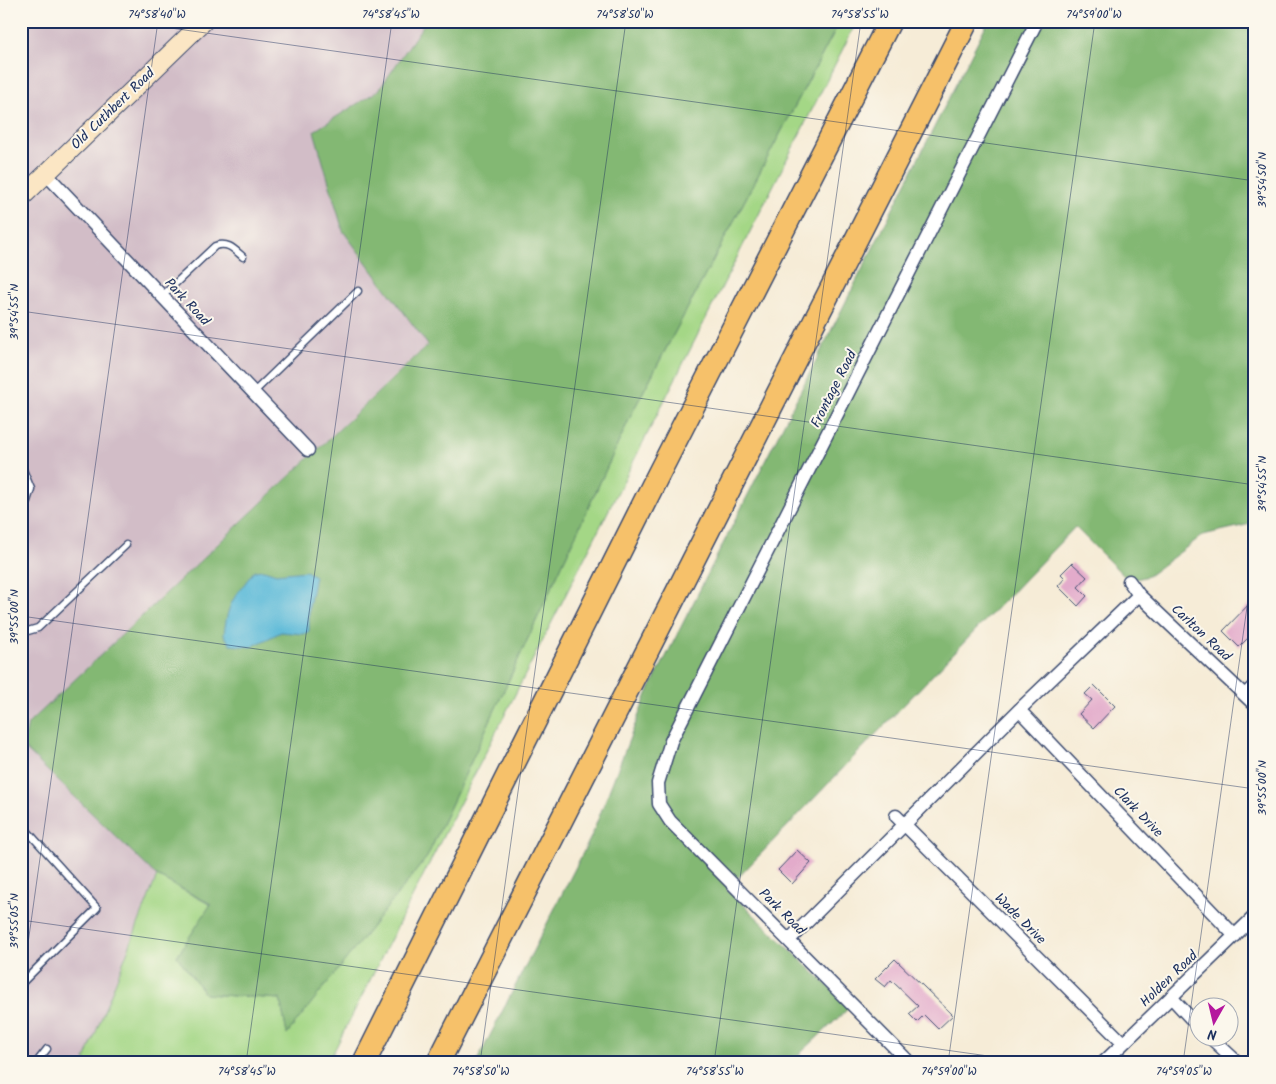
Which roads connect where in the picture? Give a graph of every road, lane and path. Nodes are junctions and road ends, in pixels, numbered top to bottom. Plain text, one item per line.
1 (204, 21) edge
2 (890, 21) edge
3 (966, 21) edge
4 (1037, 21) edge
5 (46, 174) junction
6 (21, 198) edge
7 (243, 258) dead end
8 (358, 291) dead end
9 (161, 297) junction
10 (252, 394) junction
11 (308, 450) dead end
12 (21, 465) edge
13 (21, 520) edge
14 (126, 545) dead end
15 (1129, 581) dead end
16 (1139, 596) junction
17 (21, 633) edge
18 (1255, 685) edge
19 (1245, 695) junction
20 (1255, 705) edge
21 (1019, 710) junction
22 (661, 771) joint
23 (900, 820) junction
24 (21, 824) edge
25 (1255, 916) edge
26 (1235, 936) junction
27 (789, 940) junction
28 (21, 984) edge
29 (1171, 998) junction
30 (1188, 1016) edge
31 (1123, 1044) junction
32 (1220, 1046) edge
33 (47, 1049) dead end
34 (36, 1063) edge
35 (364, 1063) edge
36 (438, 1063) edge
37 (910, 1063) edge
38 (1103, 1063) edge
39 (1238, 1063) edge

1 - 5 street, Old Cuthbert Road
2 - 35 highway
3 - 36 highway
4 - 22 street, Frontage Road
5 - 6 street, Old Cuthbert Road
5 - 9 street, Park Road
7 - 9 lane
8 - 10 lane
9 - 10 street, Park Road
10 - 11 street, Park Road
12 - 13 lane
14 - 17 lane
15 - 16 street, Carlton Road
16 - 19 street, Carlton Road
16 - 21 street
18 - 19 street
19 - 20 street, Carlton Road
21 - 23 street
21 - 26 street, Clark Drive
22 - 27 street, Park Road
23 - 27 street
23 - 31 street, Wade Drive
24 - 28 lane
25 - 26 street, Holden Road
26 - 29 street, Holden Road
27 - 37 street, Park Road
29 - 30 street
29 - 31 street, Holden Road
31 - 38 street, Holden Road
32 - 39 street
33 - 34 lane

